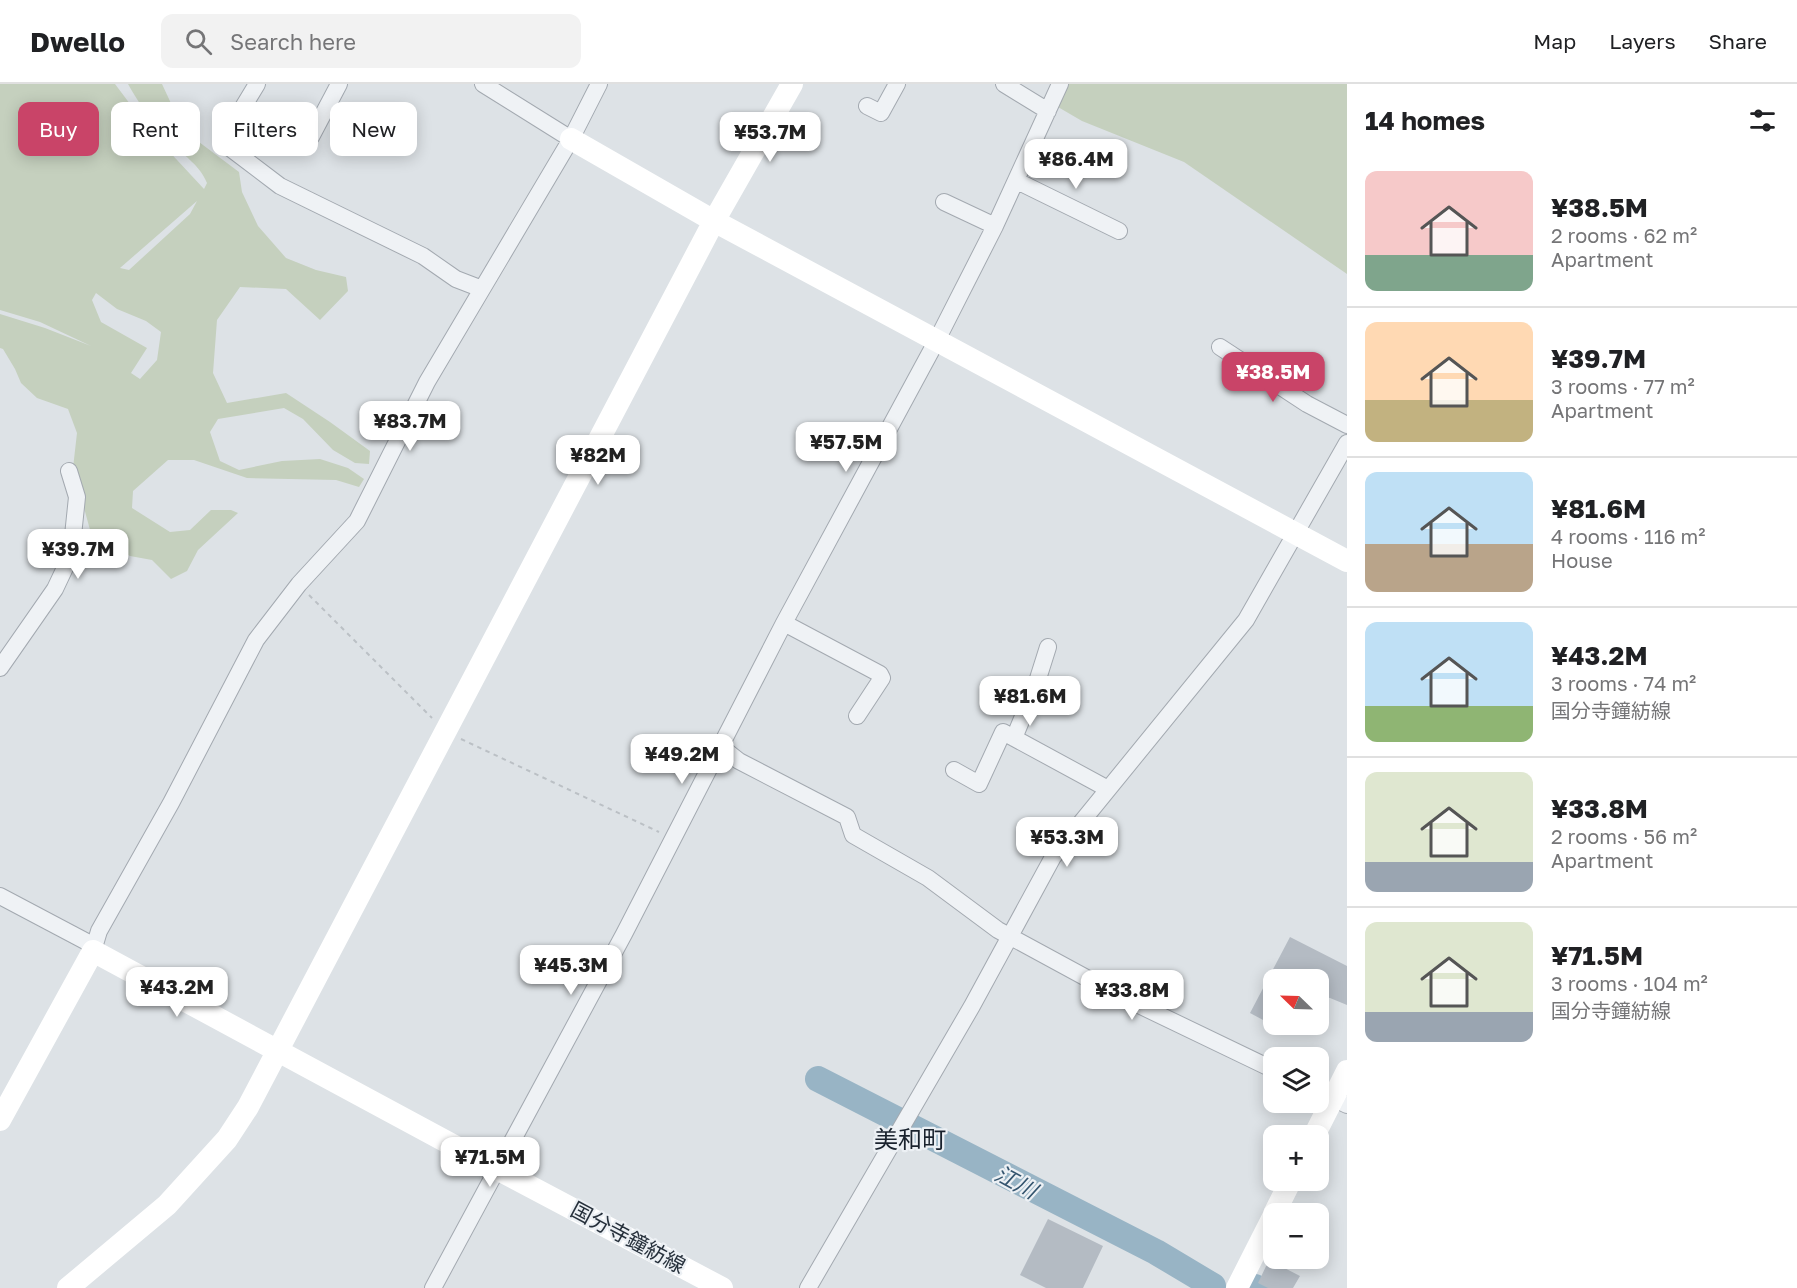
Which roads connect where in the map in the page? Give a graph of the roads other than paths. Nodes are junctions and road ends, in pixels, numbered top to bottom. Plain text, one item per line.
1 (256, 84) edge
2 (339, 84) edge
3 (483, 84) edge
4 (599, 84) edge
5 (792, 84) edge
6 (897, 84) edge
7 (1004, 84) edge
8 (1060, 84) edge
9 (867, 106) dead end
10 (1048, 111) junction
11 (318, 124) edge
12 (571, 139) junction
13 (1017, 181) junction
14 (944, 202) dead end
15 (714, 221) junction
16 (995, 226) junction
17 (1119, 231) dead end
18 (482, 290) junction
19 (937, 340) junction
20 (1220, 347) dead end
21 (1347, 425) edge
22 (1347, 443) edge
23 (69, 471) dead end
24 (1296, 534) junction
25 (1347, 561) edge
26 (784, 623) junction
27 (1048, 647) dead end
28 (0, 668) edge
29 (857, 716) dead end
30 (1014, 738) junction
31 (720, 746) junction
32 (954, 770) dead end
33 (1108, 789) junction
34 (0, 896) edge
35 (1009, 936) junction
36 (93, 951) junction
37 (279, 1051) junction
38 (1263, 1065) edge
39 (1347, 1071) edge
40 (1333, 1098) edge
41 (0, 1120) edge
42 (1320, 1125) edge
43 (496, 1169) junction
44 (1263, 1236) edge
45 (711, 1285) edge
46 (72, 1287) edge
47 (433, 1288) edge
48 (808, 1288) edge
49 (1237, 1288) edge

1 - 18 street
2 - 11 street
3 - 12 street
4 - 12 street
5 - 15 street
6 - 9 street
7 - 10 street
8 - 10 street
10 - 13 street
12 - 15 street
12 - 18 street
13 - 16 street
13 - 17 street
14 - 16 street
15 - 19 street
15 - 37 street
16 - 19 street
18 - 36 street
19 - 24 street
19 - 26 street
20 - 21 street
22 - 24 street
23 - 28 street
24 - 25 street
24 - 33 street
26 - 29 street
26 - 31 street
27 - 30 street
30 - 32 street
30 - 33 street
31 - 35 street
31 - 43 street
33 - 35 street
34 - 36 street
35 - 38 street
35 - 48 street
36 - 37 street, 国分寺鐘紡線
36 - 41 street
37 - 43 street, 国分寺鐘紡線
37 - 46 street
39 - 40 street
40 - 42 street
43 - 45 street, 国分寺鐘紡線
43 - 47 street
44 - 49 street

